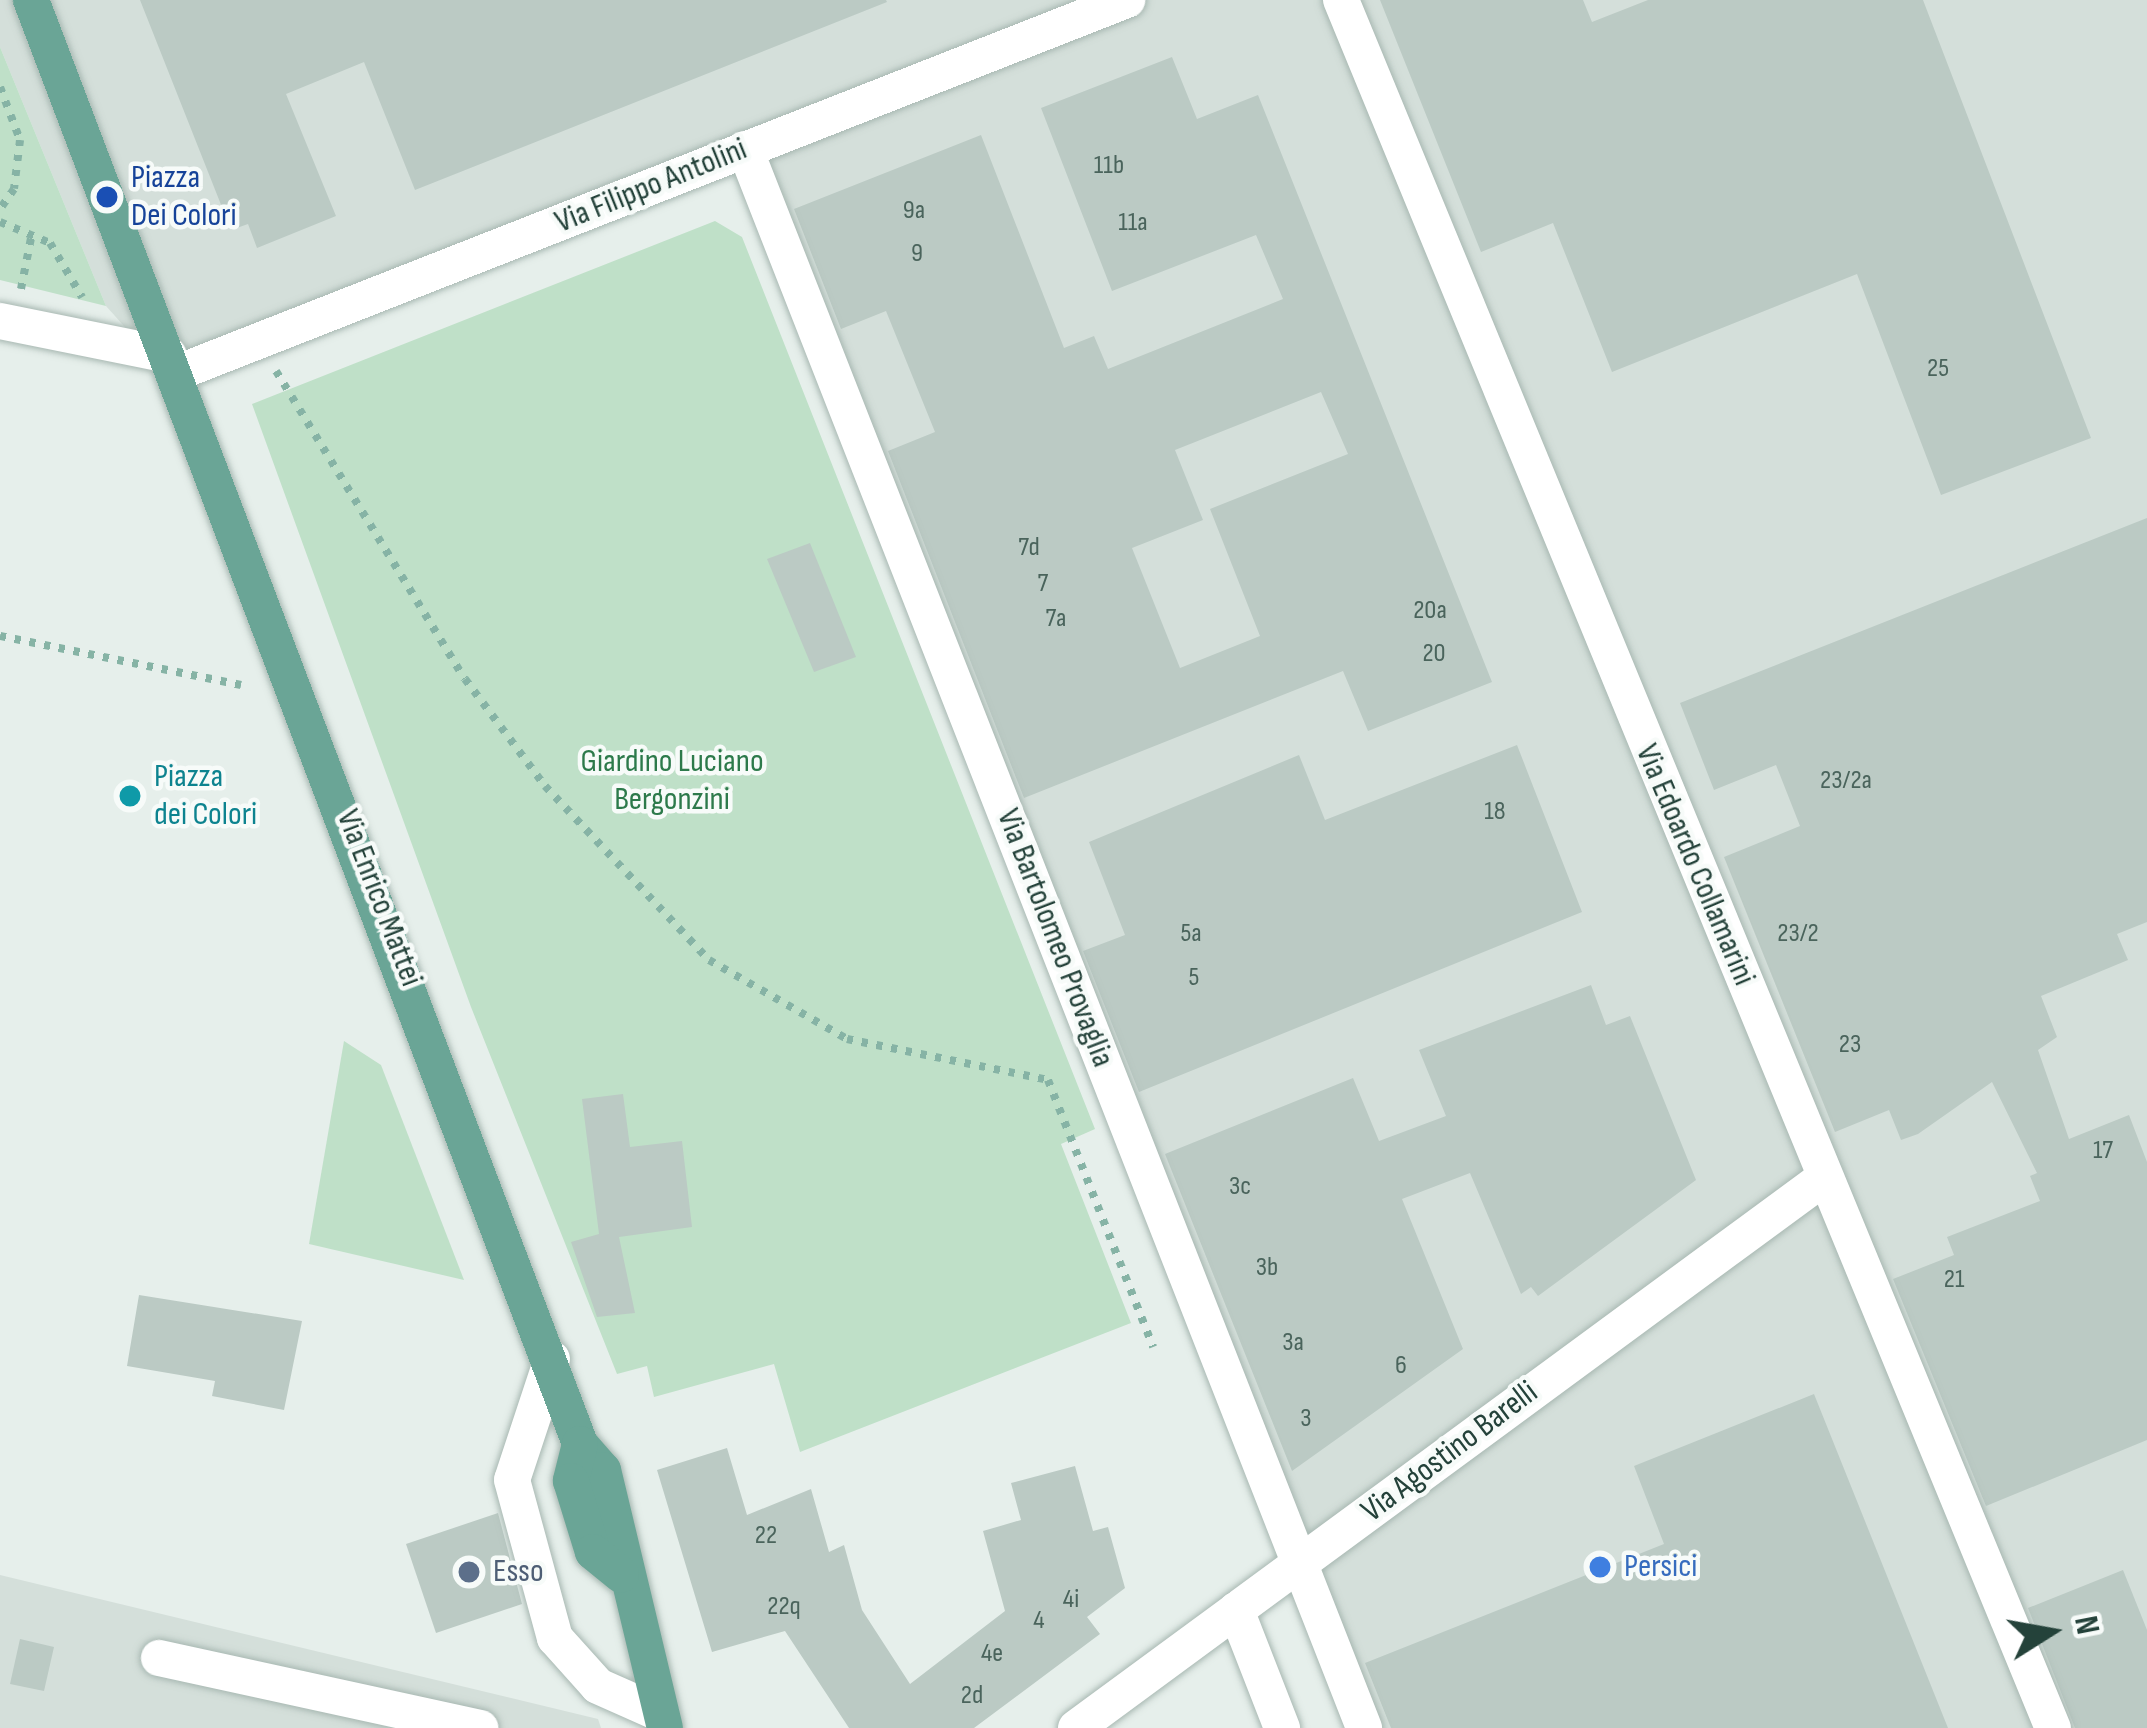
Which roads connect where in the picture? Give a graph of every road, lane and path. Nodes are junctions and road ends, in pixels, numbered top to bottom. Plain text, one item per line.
1 (32, 0) edge
2 (1127, 0) edge
3 (1341, 0) edge
4 (0, 87) edge
5 (26, 96) dead end
6 (9, 102) junction
7 (745, 149) junction
8 (0, 209) edge
9 (0, 222) edge
10 (32, 233) junction
11 (94, 299) dead end
12 (9, 323) edge
13 (173, 364) junction
14 (280, 378) dead end
15 (0, 636) edge
16 (241, 685) dead end
17 (1825, 1177) junction
18 (1153, 1347) dead end
19 (552, 1359) junction
20 (1300, 1564) junction
21 (1236, 1610) junction
22 (159, 1658) dead end
23 (663, 1721) edge
24 (479, 1728) edge
25 (1076, 1728) edge
26 (1282, 1728) edge
27 (1364, 1728) edge
28 (2053, 1728) edge

1 - 13 main road, Via Enrico Mattei
2 - 7 street, Via Filippo Antolini
3 - 17 street, Via Edoardo Collamarini
4 - 6 path
5 - 6 path
6 - 8 path
7 - 13 street, Via Filippo Antolini
7 - 20 street, Via Bartolomeo Provaglia
9 - 10 path
10 - 11 path
10 - 12 path
12 - 13 street
13 - 19 main road, Via Enrico Mattei
14 - 18 path
15 - 16 path
17 - 20 street, Via Agostino Barelli
17 - 28 street, Via Edoardo Collamarini
19 - 23 main road, Via Enrico Mattei
19 - 23 street
20 - 21 street, Via Agostino Barelli
20 - 27 street, Via Bartolomeo Provaglia
21 - 25 street, Via Agostino Barelli
21 - 26 street
22 - 24 street

